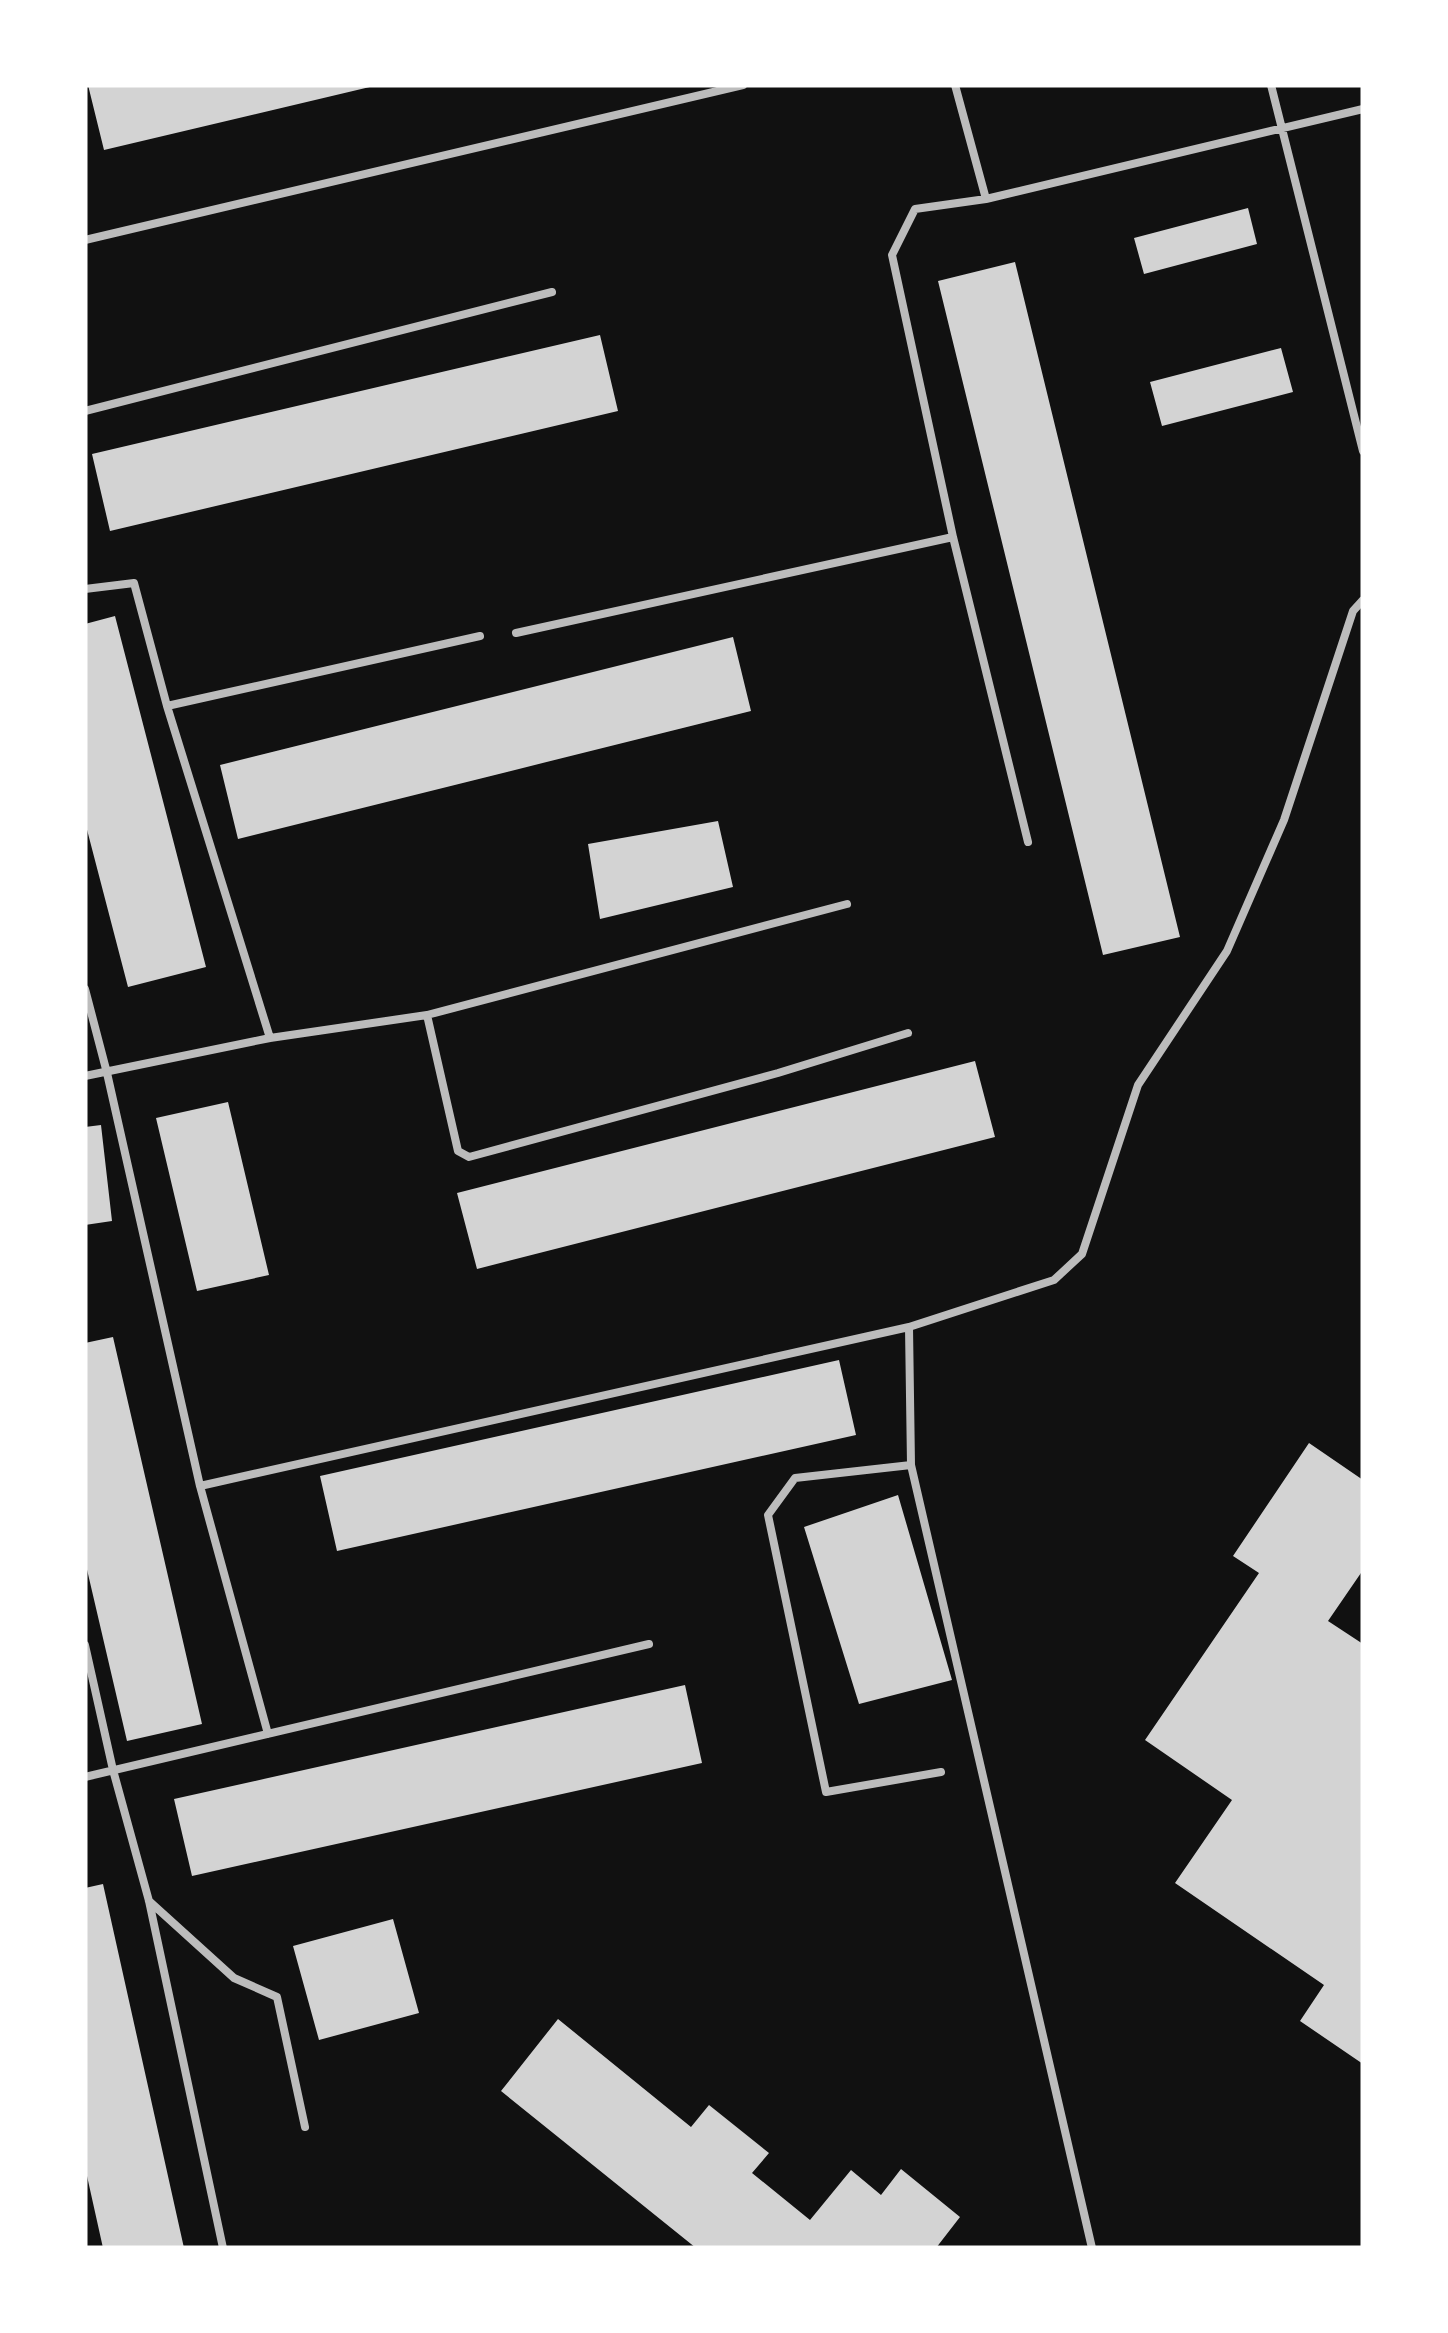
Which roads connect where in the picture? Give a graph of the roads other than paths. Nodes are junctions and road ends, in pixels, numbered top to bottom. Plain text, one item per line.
1 (743, 85) edge
2 (955, 85) edge
3 (1270, 85) edge
4 (1363, 109) edge
5 (1282, 127) junction
6 (986, 198) junction
7 (85, 240) edge
8 (552, 292) dead end
9 (1363, 395) edge
10 (1351, 397) junction
11 (85, 411) edge
12 (1363, 452) edge
13 (953, 537) junction
14 (85, 589) edge
15 (1363, 600) edge
16 (516, 634) dead end
17 (480, 636) dead end
18 (167, 706) junction
19 (1028, 842) dead end
20 (847, 904) dead end
21 (85, 989) edge
22 (427, 1015) junction
23 (908, 1034) dead end
24 (270, 1038) junction
25 (108, 1072) junction
26 (85, 1076) edge
27 (909, 1327) junction
28 (911, 1464) junction
29 (200, 1486) junction
30 (649, 1644) dead end
31 (85, 1645) edge
32 (268, 1734) junction
33 (113, 1770) junction
34 (941, 1772) dead end
35 (85, 1777) edge
36 (150, 1901) junction
37 (305, 2127) dead end
38 (222, 2248) edge
39 (1092, 2248) edge

1 - 7 lane
2 - 6 lane
3 - 5 lane
4 - 5 lane
5 - 6 lane
5 - 10 lane
6 - 13 lane
8 - 11 lane
9 - 10 lane
10 - 12 lane
13 - 16 lane
13 - 19 lane
14 - 18 lane
15 - 27 lane
17 - 18 lane
18 - 24 lane
20 - 22 lane
21 - 25 lane
22 - 23 lane
22 - 24 lane
24 - 25 lane
25 - 26 lane
25 - 29 lane
27 - 28 lane
27 - 29 lane
28 - 34 lane
28 - 39 lane
29 - 32 lane
30 - 32 lane
31 - 33 lane
32 - 33 lane
33 - 35 lane
33 - 36 lane
36 - 37 lane
36 - 38 lane

